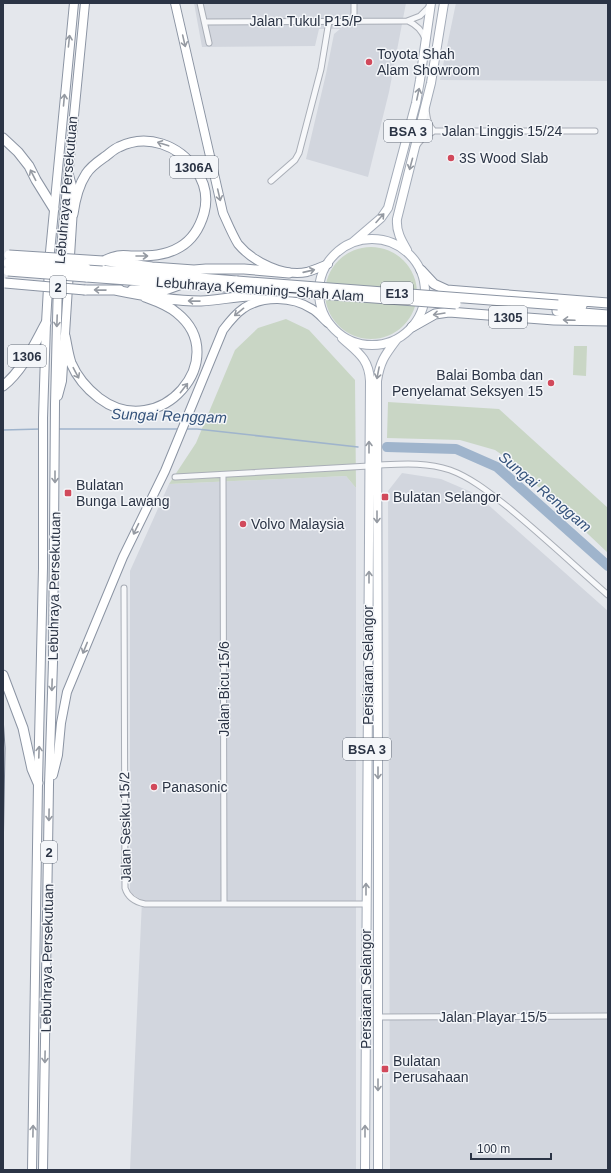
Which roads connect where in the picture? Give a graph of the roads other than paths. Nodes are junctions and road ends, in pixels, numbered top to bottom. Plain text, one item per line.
1 (74, 3) edge
2 (85, 3) edge
3 (175, 3) edge
4 (200, 3) edge
5 (354, 3) edge
6 (444, 3) edge
7 (430, 4) edge
8 (329, 21) junction
9 (354, 21) junction
10 (407, 21) junction
11 (205, 22) junction
12 (426, 41) junction
13 (209, 43) dead end
14 (426, 108) junction
15 (434, 131) junction
16 (595, 131) dead end
17 (3, 138) edge
18 (415, 149) junction
19 (68, 170) junction
20 (271, 181) dead end
21 (54, 209) junction
22 (73, 214) junction
23 (351, 244) junction
24 (410, 254) junction
25 (103, 261) junction
26 (6, 263) edge
27 (328, 264) junction
28 (194, 270) junction
29 (421, 270) junction
30 (86, 273) junction
31 (289, 273) junction
32 (218, 279) junction
33 (4, 283) edge
34 (182, 284) junction
35 (238, 284) junction
36 (115, 290) junction
37 (145, 297) junction
38 (275, 298) junction
39 (608, 303) edge
40 (608, 307) edge
41 (557, 308) junction
42 (608, 315) edge
43 (608, 321) edge
44 (46, 323) junction
45 (328, 323) junction
46 (412, 327) junction
47 (64, 336) junction
48 (342, 338) junction
49 (396, 339) junction
50 (3, 386) edge
51 (55, 404) junction
52 (373, 466) junction
53 (223, 475) junction
54 (175, 478) dead end
55 (124, 588) dead end
56 (608, 595) edge
57 (3, 675) edge
58 (38, 783) junction
59 (50, 785) junction
60 (224, 904) junction
61 (366, 904) junction
62 (608, 1016) edge
63 (378, 1017) junction
64 (32, 1170) edge
65 (43, 1170) edge
66 (365, 1170) edge
67 (378, 1170) edge

21 -> 1 main road, Lebuhraya Persekutuan / 2
2 - 19 main road, Lebuhraya Persekutuan / 2
3 -> 31 main road
4 - 11 street
5 - 9 street
6 - 14 main road, BSA 3
7 - 10 street
7 - 12 main road, BSA 3
8 - 9 street, Jalan Tukul P15/P
8 - 11 street, Jalan Tukul P15/P
8 - 20 street
9 - 10 street, Jalan Tukul P15/P
10 - 12 street
11 - 13 street
23 -> 12 main road, BSA 3
14 - 15 street, Jalan Linggis 15/24
14 - 18 main road, BSA 3
15 - 16 street, Jalan Linggis 15/24
15 - 18 street
21 -> 17 highway
18 -> 24 main road, BSA 3
19 - 22 main road
19 -> 51 main road, Lebuhraya Persekutuan / 2
21 - 44 main road, Lebuhraya Persekutuan / 2
25 -> 22 highway, 1306A
22 - 47 main road
23 - 24 main road
23 - 27 main road
24 - 29 main road
25 - 26 highway, bridge
25 - 28 highway
26 - 30 highway, Lebuhraya Kemuning–Shah Alam / E13, bridge
31 -> 27 main road
27 - 45 main road
28 - 31 highway
28 - 32 highway
29 - 39 highway
29 - 46 main road
30 - 32 highway, Lebuhraya Kemuning–Shah Alam / E13
30 - 34 highway, Lebuhraya Kemuning–Shah Alam / E13
32 - 35 highway, Lebuhraya Kemuning–Shah Alam / E13
36 -> 33 highway, bridge
34 - 35 highway, Lebuhraya Kemuning–Shah Alam / E13
34 - 36 highway
35 - 41 highway, Lebuhraya Kemuning–Shah Alam / E13, bridge
36 - 37 highway
38 -> 37 highway
47 -> 37 highway
38 - 45 main road
38 -> 59 main road
40 - 41 highway, Lebuhraya Kemuning–Shah Alam / E13
41 - 42 highway, Lebuhraya Kemuning–Shah Alam / E13
43 -> 46 highway, 1305
44 - 50 highway, 1306
58 -> 44 main road, Lebuhraya Persekutuan / 2
45 - 48 main road
46 - 49 main road
47 - 51 main road
48 - 49 main road
52 -> 48 main road, Persiaran Selangor / BSA 3
49 -> 52 main road, Persiaran Selangor / BSA 3
51 -> 59 main road, Lebuhraya Persekutuan / 2
52 - 53 street
52 - 56 street
61 -> 52 main road, Persiaran Selangor / BSA 3
52 -> 63 main road, Persiaran Selangor / BSA 3
53 - 54 street
53 - 60 street, Jalan Bicu 15/6
55 - 60 street, Jalan Sesiku 15/2
57 - 58 highway
64 -> 58 main road, Lebuhraya Persekutuan / 2
59 -> 65 main road, Lebuhraya Persekutuan / 2
60 - 61 street, Jalan Sesiku 15/2
66 -> 61 main road, Persiaran Selangor / BSA 3
62 - 63 street, Jalan Playar 15/5
63 -> 67 main road, Persiaran Selangor / BSA 3

